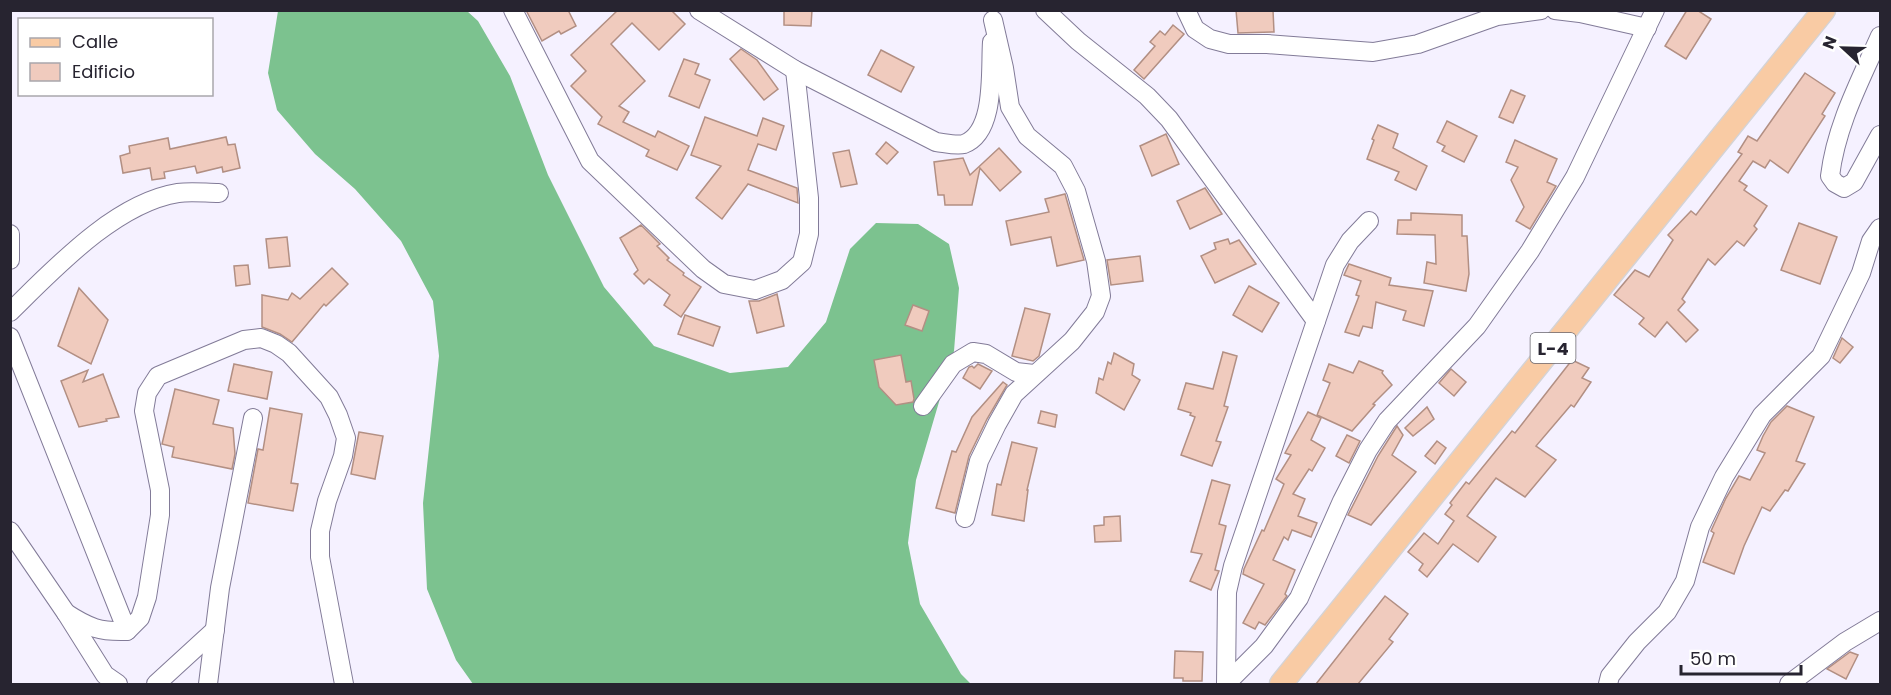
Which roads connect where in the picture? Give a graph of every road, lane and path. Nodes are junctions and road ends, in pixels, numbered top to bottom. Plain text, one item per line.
1 (513, 10) edge
2 (699, 10) edge
3 (717, 10) edge
4 (1045, 10) edge
5 (1186, 10) edge
6 (1541, 10) edge
7 (1555, 10) edge
8 (1655, 10) edge
9 (1824, 10) edge
10 (993, 15) edge
11 (1647, 28) junction
12 (1881, 36) edge
13 (750, 42) junction
14 (795, 70) junction
15 (1881, 135) edge
16 (219, 194) dead end
17 (1369, 220) dead end
18 (1881, 228) edge
19 (10, 234) edge
20 (10, 260) edge
21 (10, 312) edge
22 (1316, 321) junction
23 (10, 337) edge
24 (1034, 374) junction
25 (923, 406) dead end
26 (253, 418) dead end
27 (965, 518) dead end
28 (10, 531) edge
29 (66, 613) junction
30 (1881, 621) edge
31 (215, 630) junction
32 (127, 631) junction
33 (118, 684) edge
34 (156, 684) edge
35 (208, 684) edge
36 (344, 684) edge
37 (1226, 684) edge
38 (1281, 684) edge
39 (1608, 684) edge
40 (1789, 684) edge

1 - 14 street
2 - 13 street
3 - 13 street
4 - 22 street
5 - 6 street
7 - 11 street
8 - 11 street
9 - 38 main road, L-4
10 - 14 street
10 - 24 street
11 - 37 street
12 - 15 street
13 - 14 street
16 - 21 street
17 - 22 street
18 - 39 street
19 - 20 street
22 - 37 street
23 - 32 street
24 - 25 street
24 - 27 street
26 - 31 street
28 - 29 street
29 - 32 street
29 - 33 street
30 - 40 street
31 - 34 street
31 - 35 street
32 - 36 street

